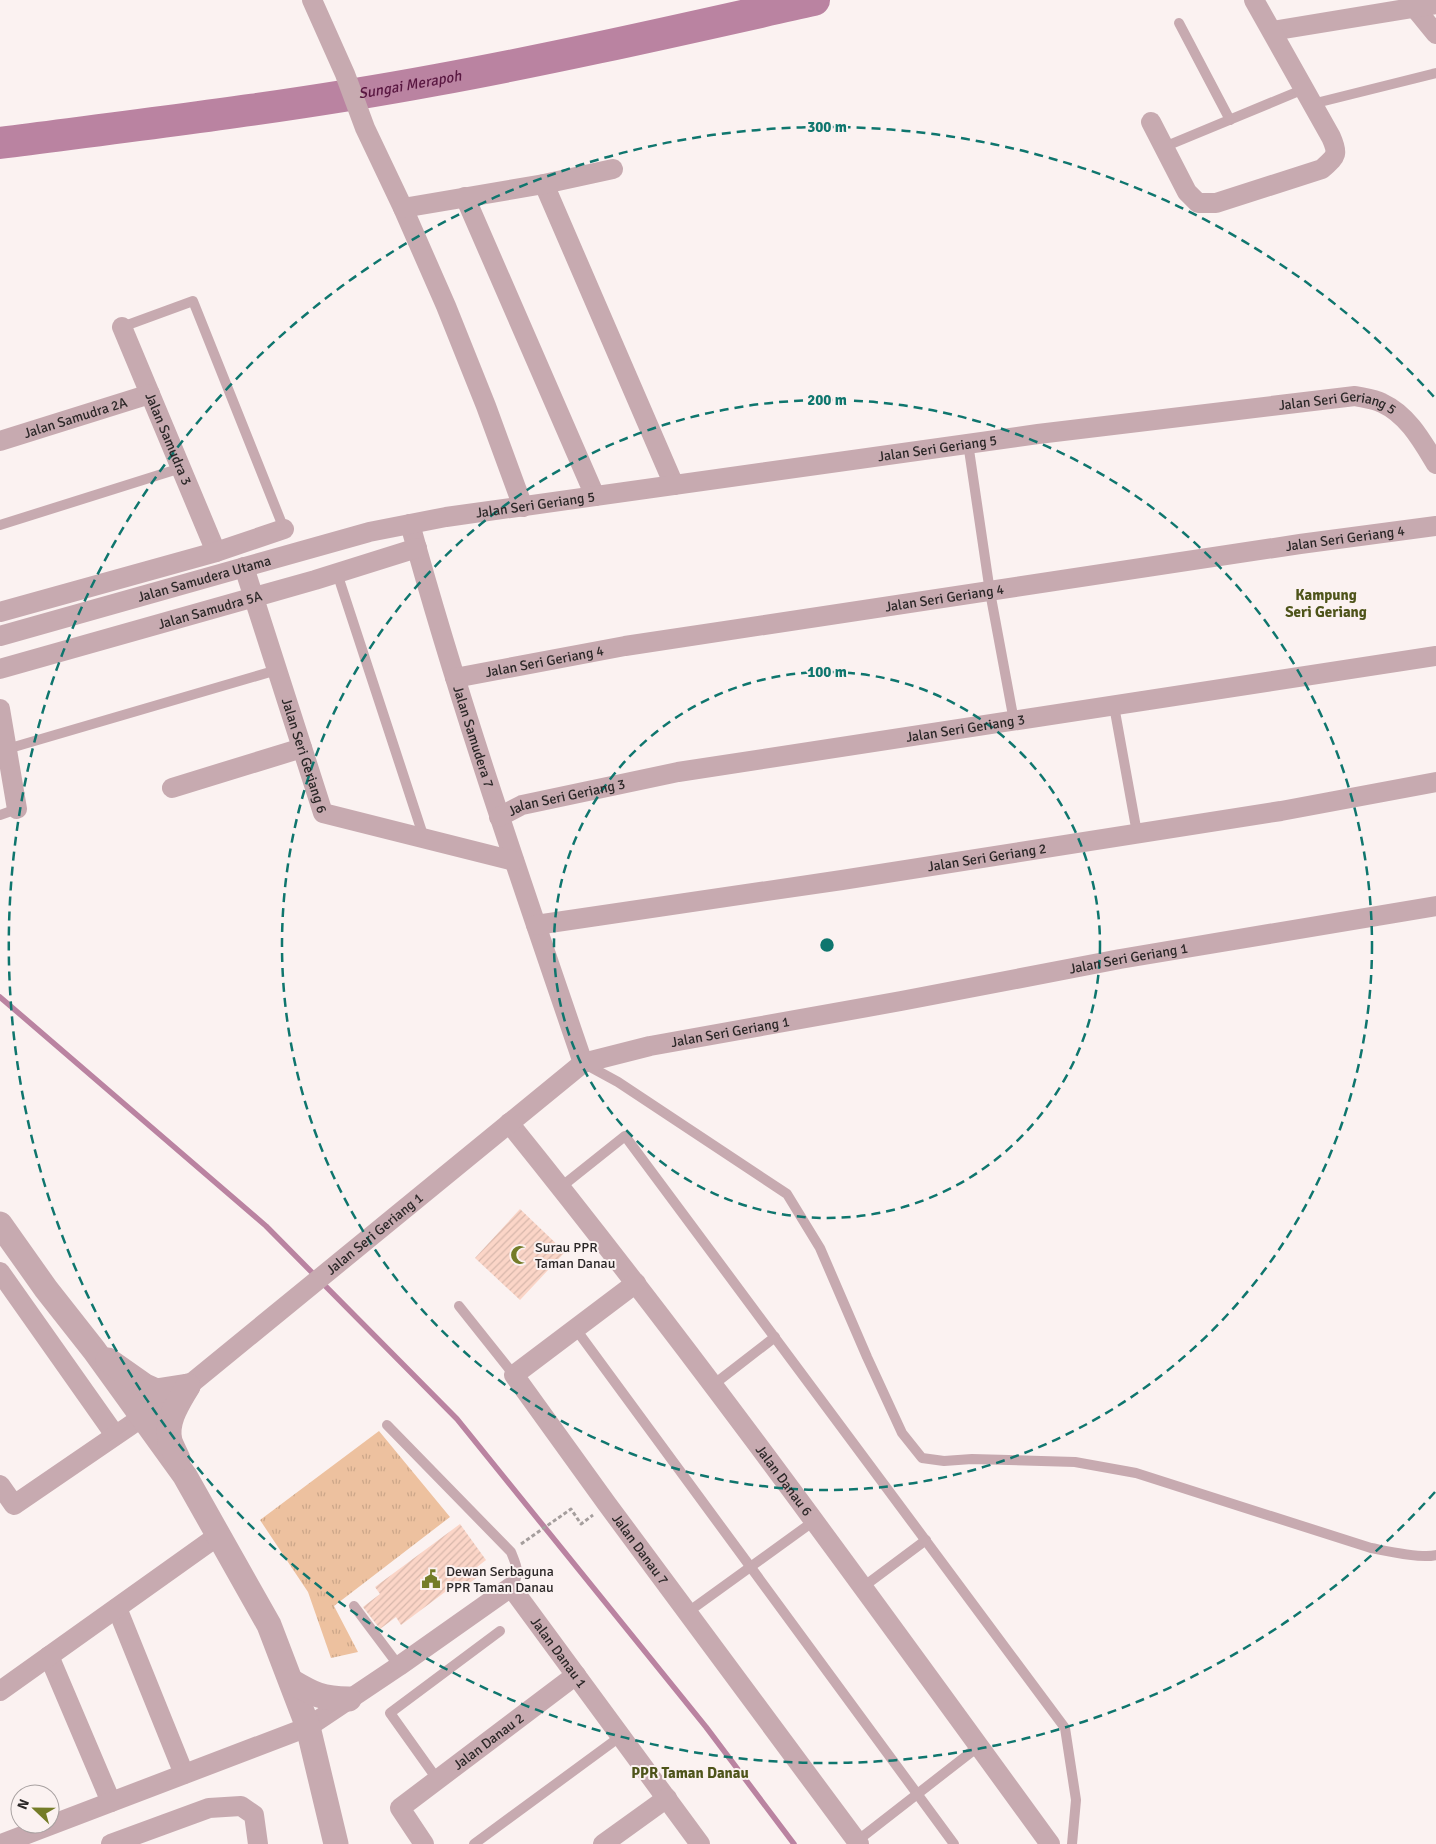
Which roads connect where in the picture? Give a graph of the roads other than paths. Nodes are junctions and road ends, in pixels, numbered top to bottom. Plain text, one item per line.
1 (312, 0) edge
2 (1254, 0) edge
3 (1436, 4) edge
4 (1414, 7) junction
5 (1179, 23) dead end
6 (1272, 31) junction
7 (1436, 34) edge
8 (1436, 73) edge
9 (1308, 96) junction
10 (1230, 120) junction
11 (1151, 122) dead end
12 (1164, 147) junction
13 (613, 169) dead end
14 (544, 184) junction
15 (465, 197) junction
16 (403, 208) junction
17 (122, 327) joint
18 (150, 394) junction
19 (0, 441) edge
20 (968, 443) junction
21 (1436, 464) edge
22 (181, 468) junction
23 (674, 485) junction
24 (595, 496) junction
25 (523, 507) junction
26 (0, 524) edge
27 (410, 524) junction
28 (1436, 526) edge
29 (284, 529) joint
30 (417, 548) junction
31 (216, 552) junction
32 (244, 567) junction
33 (337, 573) junction
34 (990, 592) junction
35 (254, 598) junction
36 (0, 612) edge
37 (0, 636) edge
38 (1436, 656) edge
39 (0, 670) edge
40 (277, 670) junction
41 (455, 678) junction
42 (1114, 706) junction
43 (0, 709) edge
44 (1014, 721) junction
45 (302, 748) junction
46 (7, 749) junction
47 (1436, 782) edge
48 (172, 788) dead end
49 (9, 812) edge
50 (499, 817) junction
51 (1137, 833) junction
52 (424, 838) junction
53 (514, 861) junction
54 (1436, 906) edge
55 (536, 925) junction
56 (583, 1063) junction
57 (510, 1123) junction
58 (561, 1187) junction
59 (0, 1224) edge
60 (0, 1272) edge
61 (636, 1283) junction
62 (46, 1289) junction
63 (24, 1306) junction
64 (459, 1306) dead end
65 (575, 1328) junction
66 (775, 1337) junction
67 (94, 1350) junction
68 (514, 1374) junction
69 (713, 1385) junction
70 (188, 1386) junction
71 (142, 1417) junction
72 (387, 1425) dead end
73 (116, 1435) junction
74 (185, 1476) junction
75 (0, 1485) edge
76 (814, 1521) junction
77 (219, 1535) junction
78 (926, 1540) junction
79 (1436, 1555) edge
80 (750, 1567) junction
81 (510, 1586) junction
82 (863, 1587) junction
83 (354, 1606) dead end
84 (117, 1608) junction
85 (688, 1612) junction
86 (500, 1631) dead end
87 (49, 1656) junction
88 (399, 1666) junction
89 (576, 1675) junction
90 (291, 1681) junction
91 (0, 1691) edge
92 (349, 1699) junction
93 (308, 1727) junction
94 (621, 1736) junction
95 (979, 1746) junction
96 (184, 1774) junction
97 (437, 1779) junction
98 (917, 1794) junction
99 (667, 1798) junction
100 (111, 1802) junction
101 (606, 1843) edge
102 (858, 1843) edge
103 (1, 1844) edge
104 (111, 1844) edge
105 (258, 1844) edge
106 (336, 1844) edge
107 (424, 1844) edge
108 (474, 1844) edge
109 (700, 1844) edge
110 (954, 1844) edge
111 (1050, 1844) edge
112 (1072, 1844) edge

1 - 16 street
2 - 6 street
3 - 4 street
4 - 6 street
4 - 7 street
5 - 10 lane
6 - 9 street
8 - 9 lane
9 - 10 lane
9 - 12 street
10 - 12 lane
11 - 12 street
13 - 14 street
14 - 15 street
14 - 23 street
15 - 16 street
15 - 24 street
16 - 25 street
17 - 18 street, Jalan Samudra 3
17 - 29 lane
18 - 19 street, Jalan Samudra 2A
18 - 22 street, Jalan Samudra 3
20 - 21 street, Jalan Seri Geriang 5
20 - 23 street, Jalan Seri Geriang 5
20 - 34 lane
22 - 26 lane
22 - 31 street, Jalan Samudra 3
23 - 24 street, Jalan Seri Geriang 5
24 - 25 street, Jalan Seri Geriang 5
25 - 27 street, Jalan Seri Geriang 5
27 - 30 street, Jalan Samudera 7
27 - 32 street, Jalan Samudera Utama
28 - 34 street, Jalan Seri Geriang 4
29 - 31 street, Jalan Samudera Utama
30 - 33 street, Jalan Samudra 5A
30 - 41 street, Jalan Samudera 7
31 - 36 street, Jalan Samudera Utama
32 - 35 street, Jalan Seri Geriang 6
32 - 37 street, Jalan Samudera Utama
33 - 35 street, Jalan Samudra 5A
33 - 52 lane
34 - 41 street, Jalan Seri Geriang 4
34 - 44 lane
35 - 39 street, Jalan Samudra 5A
35 - 40 street, Jalan Seri Geriang 6
38 - 42 street, Jalan Seri Geriang 3
40 - 45 street, Jalan Seri Geriang 6
40 - 46 lane
41 - 50 street, Jalan Samudera 7
42 - 44 street, Jalan Seri Geriang 3
42 - 51 lane
43 - 46 street
44 - 50 street, Jalan Seri Geriang 3
45 - 48 street
45 - 52 street, Jalan Seri Geriang 6
46 - 49 street
47 - 51 street, Jalan Seri Geriang 2
50 - 53 street, Jalan Samudera 7
51 - 55 street, Jalan Seri Geriang 2
52 - 53 street, Jalan Seri Geriang 6
53 - 55 street, Jalan Samudera 7
54 - 56 street, Jalan Seri Geriang 1
55 - 56 street, Jalan Samudera 7
56 - 57 street, Jalan Seri Geriang 1
56 - 79 lane
57 - 58 street, Jalan Danau 6
57 - 70 street, Jalan Seri Geriang 1
58 - 61 street, Jalan Danau 6
58 - 66 lane
59 - 62 street
60 - 63 street
61 - 65 street
61 - 69 street, Jalan Danau 6
62 - 63 street
62 - 67 street
63 - 73 street
64 - 68 lane
65 - 68 street
65 - 80 lane
66 - 69 lane
66 - 78 lane
67 - 70 street
67 - 71 street
68 - 85 street, Jalan Danau 7
69 - 76 street, Jalan Danau 6
70 - 71 street, Jalan Seri Geriang 1
70 - 74 street
71 - 73 street, Jalan Seri Geriang 1
71 - 74 street
72 - 81 lane
73 - 75 street, Jalan Seri Geriang 1
74 - 77 street
76 - 80 lane
76 - 82 street, Jalan Danau 6
77 - 84 street
77 - 90 street
78 - 82 lane
78 - 112 lane
80 - 85 lane
80 - 98 lane
81 - 88 street
81 - 89 street, Jalan Danau 1
82 - 95 street, Jalan Danau 6
83 - 88 lane
84 - 87 street
84 - 96 street
85 - 102 street, Jalan Danau 7
86 - 97 lane
87 - 91 street
87 - 100 street
88 - 92 street
89 - 94 street, Jalan Danau 1
89 - 97 street, Jalan Danau 2
90 - 92 street
90 - 93 street
92 - 93 street
93 - 96 street
93 - 106 street
94 - 99 street, Jalan Danau 1
94 - 108 lane
95 - 98 lane
95 - 111 street, Jalan Danau 6
96 - 100 street
97 - 107 street, Jalan Danau 2
98 - 102 lane
98 - 110 lane
99 - 101 street
99 - 109 street, Jalan Danau 1
100 - 103 street
104 - 105 street

